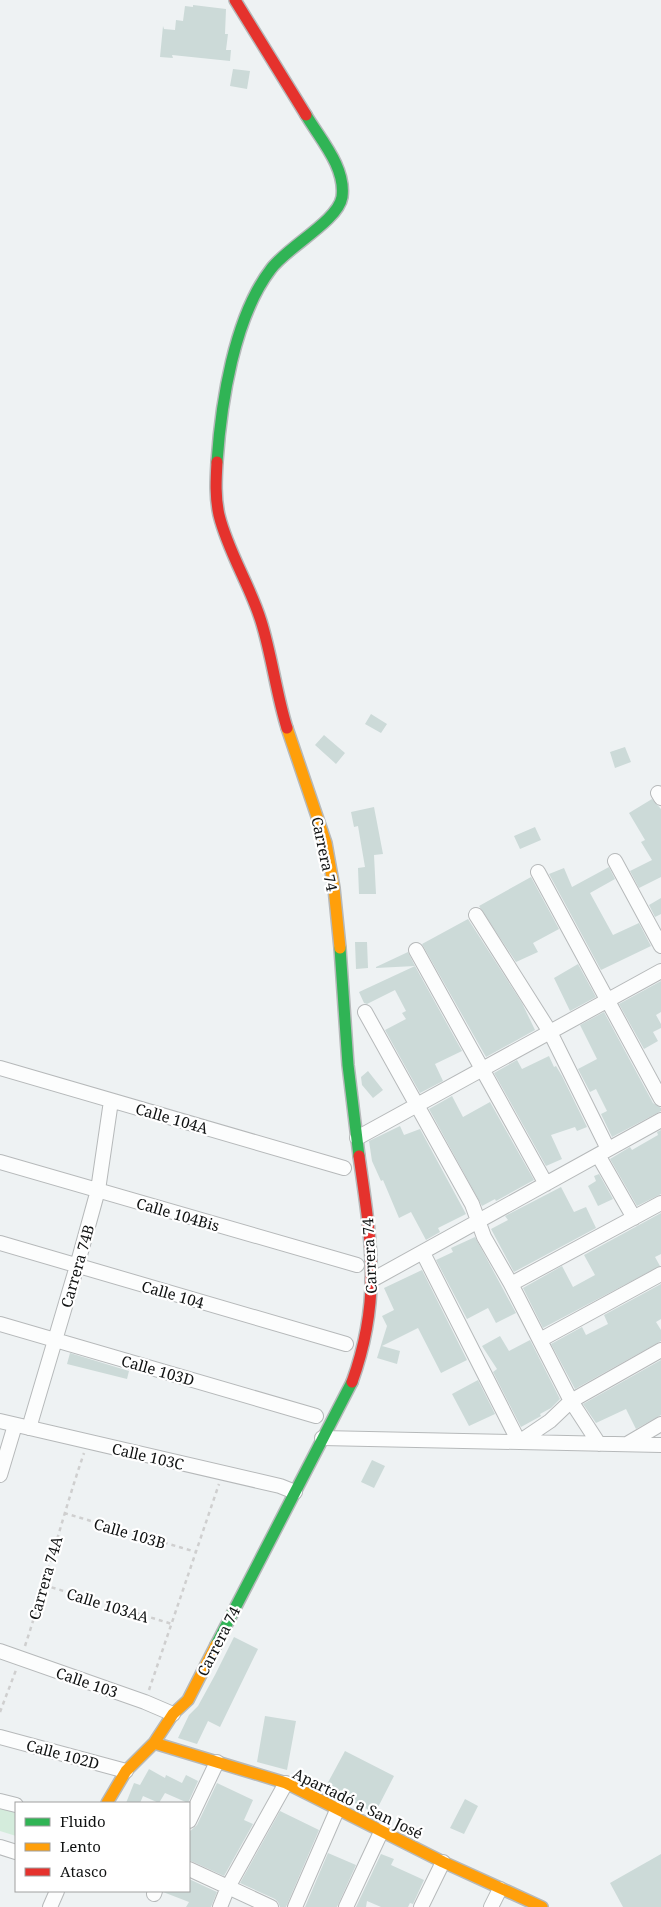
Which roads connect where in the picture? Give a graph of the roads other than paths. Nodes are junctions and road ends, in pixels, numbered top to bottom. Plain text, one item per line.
1 (235, 0) edge
2 (615, 861) dead end
3 (538, 872) dead end
4 (476, 915) dead end
5 (661, 946) edge
6 (416, 950) dead end
7 (661, 972) edge
8 (608, 1001) junction
9 (365, 1012) dead end
10 (550, 1032) junction
11 (0, 1068) edge
12 (483, 1069) junction
13 (661, 1099) edge
14 (111, 1101) junction
15 (417, 1105) junction
16 (661, 1120) edge
17 (357, 1138) junction
18 (603, 1152) junction
19 (0, 1162) edge
20 (344, 1168) dead end
21 (546, 1184) junction
22 (98, 1190) junction
23 (661, 1204) edge
24 (634, 1218) junction
25 (479, 1221) junction
26 (0, 1244) edge
27 (423, 1253) junction
28 (77, 1266) junction
29 (356, 1266) dead end
30 (661, 1274) edge
31 (372, 1280) junction
32 (511, 1284) junction
33 (0, 1324) edge
34 (54, 1340) junction
35 (540, 1340) junction
36 (346, 1344) dead end
37 (661, 1350) edge
38 (571, 1401) junction
39 (316, 1416) dead end
40 (0, 1421) edge
41 (661, 1424) edge
42 (15, 1425) junction
43 (29, 1428) junction
44 (322, 1438) junction
45 (519, 1442) junction
46 (599, 1444) junction
47 (627, 1444) junction
48 (661, 1445) edge
49 (0, 1475) edge
50 (294, 1492) junction
51 (0, 1651) edge
52 (173, 1714) junction
53 (0, 1737) edge
54 (154, 1743) junction
55 (217, 1762) junction
56 (126, 1771) junction
57 (286, 1783) junction
58 (0, 1801) edge
59 (108, 1802) edge
60 (15, 1805) edge
61 (338, 1808) junction
62 (190, 1819) edge
63 (382, 1830) junction
64 (0, 1847) edge
65 (15, 1852) edge
66 (443, 1862) junction
67 (190, 1869) edge
68 (228, 1888) junction
69 (500, 1889) junction
70 (57, 1892) edge
71 (50, 1907) edge
72 (220, 1907) edge
73 (271, 1907) edge
74 (295, 1907) edge
75 (346, 1907) edge
76 (421, 1907) edge
77 (491, 1907) edge
78 (542, 1907) edge

1 - 17 street, Carrera 74
2 - 5 street
3 - 8 street
4 - 10 street
6 - 12 street
7 - 8 street
8 - 10 street
8 - 13 street
9 - 15 street
10 - 12 street
10 - 18 street
11 - 14 street, Calle 104A
12 - 15 street
12 - 21 street
14 - 20 street, Calle 104A
14 - 22 street, Carrera 74B
15 - 17 street
15 - 25 street
16 - 18 street
17 - 31 street, Carrera 74
18 - 21 street
18 - 24 street
19 - 22 street, Calle 104Bis
21 - 25 street
22 - 28 street, Carrera 74B
22 - 29 street, Calle 104Bis
23 - 24 street
24 - 32 street
25 - 27 street
25 - 32 street
26 - 28 street, Calle 104
27 - 31 street
27 - 45 street
28 - 34 street, Carrera 74B
28 - 36 street, Calle 104
30 - 35 street
31 - 44 street, Carrera 74
32 - 35 street
33 - 34 street, Calle 103D
34 - 39 street, Calle 103D
34 - 43 street, Carrera 74B
35 - 38 street
37 - 38 street
38 - 45 street
38 - 46 street
40 - 42 street, Calle 103C
41 - 47 street
42 - 43 street, Calle 103C
42 - 49 street
43 - 50 street, Calle 103C
44 - 45 street
44 - 50 street, Carrera 74
45 - 46 street
46 - 47 street
47 - 48 street
50 - 52 street, Carrera 74
51 - 52 street, Calle 103
52 - 54 street, Carrera 74
53 - 56 street, Calle 102D
54 - 55 street, Apartadó a San José
54 - 56 street, Carrera 74
55 - 57 street, Apartadó a San José
55 - 62 street
56 - 59 street, Carrera 74
57 - 61 street, Apartadó a San José
57 - 68 street
58 - 60 street
61 - 63 street, Apartadó a San José
61 - 74 street
63 - 66 street, Apartadó a San José
63 - 75 street
64 - 65 street
66 - 69 street, Apartadó a San José
66 - 76 street
67 - 68 street
68 - 72 street
68 - 73 street
69 - 77 street
69 - 78 street, Apartadó a San José
70 - 71 street

